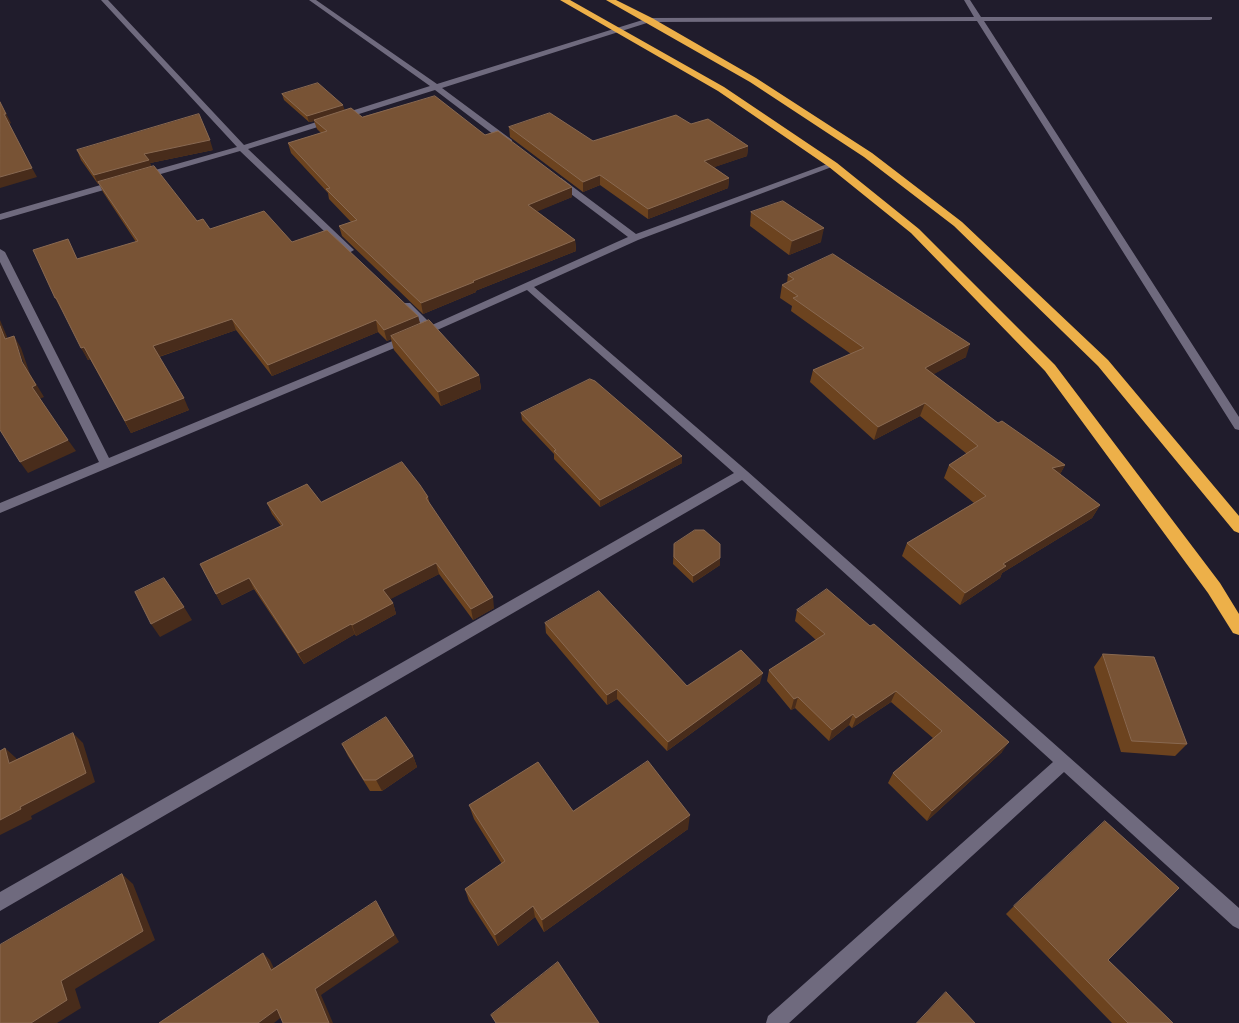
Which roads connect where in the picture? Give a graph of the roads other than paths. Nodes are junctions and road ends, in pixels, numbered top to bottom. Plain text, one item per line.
1 (104, 0) edge
2 (312, 0) edge
3 (564, 0) edge
4 (610, 0) edge
5 (967, 0) edge
6 (978, 18) junction
7 (1210, 18) dead end
8 (648, 20) junction
9 (616, 29) junction
10 (436, 87) junction
11 (512, 145) edge
12 (242, 148) junction
13 (833, 165) junction
14 (551, 174) edge
15 (140, 177) edge
16 (130, 180) edge
17 (0, 217) edge
18 (635, 238) junction
19 (0, 252) edge
20 (354, 255) edge
21 (530, 287) junction
22 (396, 296) edge
23 (431, 329) junction
24 (1239, 426) edge
25 (105, 463) junction
26 (743, 474) junction
27 (0, 508) edge
28 (1239, 527) edge
29 (1239, 628) edge
30 (1064, 762) junction
31 (0, 902) edge
32 (1239, 920) edge
33 (775, 1023) edge

1 - 12 street
2 - 10 street
3 - 9 highway
4 - 8 highway
5 - 6 street
6 - 7 street
6 - 8 street
6 - 24 street
8 - 9 street
8 - 28 highway
9 - 10 street
9 - 13 highway
10 - 11 street
10 - 12 street
12 - 15 street
12 - 20 street
13 - 18 street
13 - 29 highway
14 - 18 street
16 - 17 street
18 - 21 street
19 - 25 street
21 - 23 street
21 - 26 street
22 - 23 street
23 - 25 street
25 - 27 street
26 - 30 street
26 - 31 street
30 - 32 street
30 - 33 street

